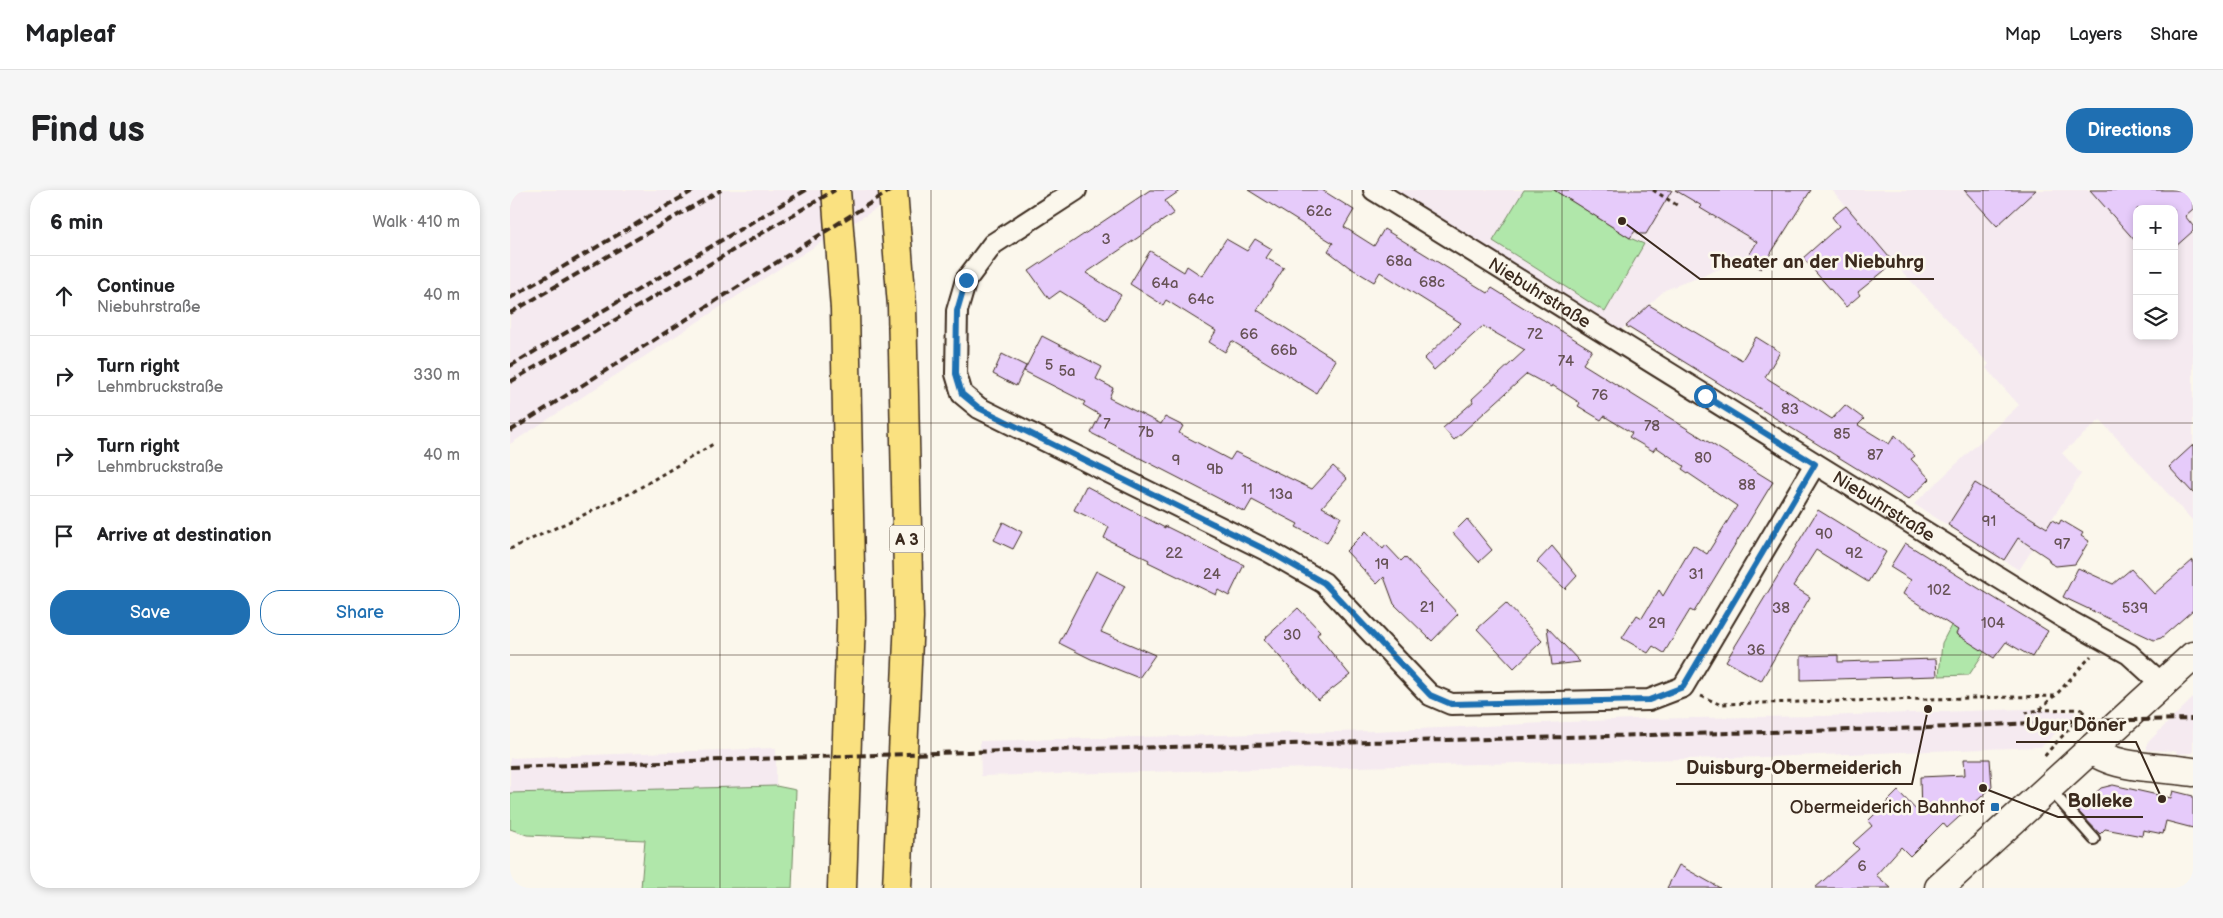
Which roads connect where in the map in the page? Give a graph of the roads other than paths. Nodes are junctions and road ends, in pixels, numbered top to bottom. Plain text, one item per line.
1 (836, 190) edge
2 (893, 190) edge
3 (1076, 190) edge
4 (1374, 190) edge
5 (1815, 464) junction
6 (2193, 656) edge
7 (2162, 684) junction
8 (2091, 749) junction
9 (2193, 772) edge
10 (2048, 787) junction
11 (2094, 839) dead end
12 (842, 888) edge
13 (897, 888) edge
14 (1939, 888) edge

1 - 12 highway
2 - 13 highway, A 3
3 - 5 street
4 - 5 street, Niebuhrstraße
5 - 7 street, Niebuhrstraße
6 - 7 main road
7 - 8 main road
8 - 9 main road
8 - 10 main road
10 - 11 lane
10 - 14 main road

